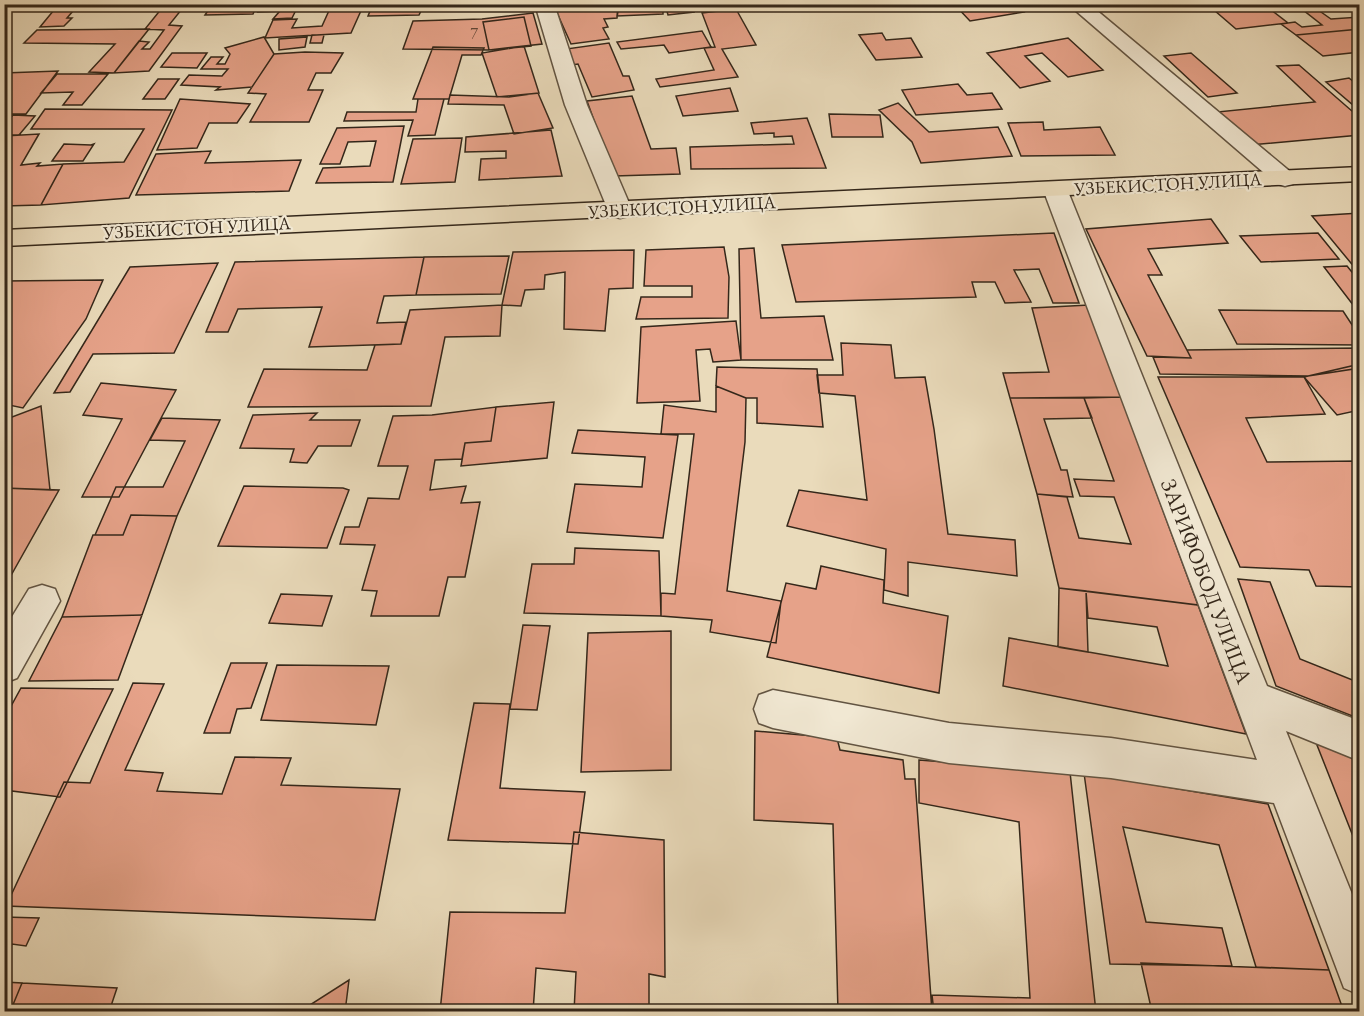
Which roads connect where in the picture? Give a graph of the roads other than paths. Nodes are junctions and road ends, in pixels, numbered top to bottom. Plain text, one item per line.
1 (544, 4) edge
2 (1077, 4) edge
3 (1359, 174) edge
4 (1285, 179) junction
5 (1054, 189) junction
6 (620, 210) junction
7 (4, 238) edge
8 (42, 601) dead end
9 (4, 665) edge
10 (1253, 699) junction
11 (773, 709) dead end
12 (1359, 741) edge
13 (1287, 785) junction
14 (1359, 972) edge

1 - 6 street
2 - 4 street
3 - 4 main road, УЗБЕКИСТОН УЛИЦА
4 - 5 main road, УЗБЕКИСТОН УЛИЦА
5 - 6 main road, УЗБЕКИСТОН УЛИЦА
5 - 10 street, ЗАРИФОБОД УЛИЦА
6 - 7 main road, УЗБЕКИСТОН УЛИЦА
8 - 9 street
10 - 12 street
10 - 13 street, ЗАРИФОБОД УЛИЦА
11 - 13 street
13 - 14 street, ЗАРИФОБОД УЛИЦА

